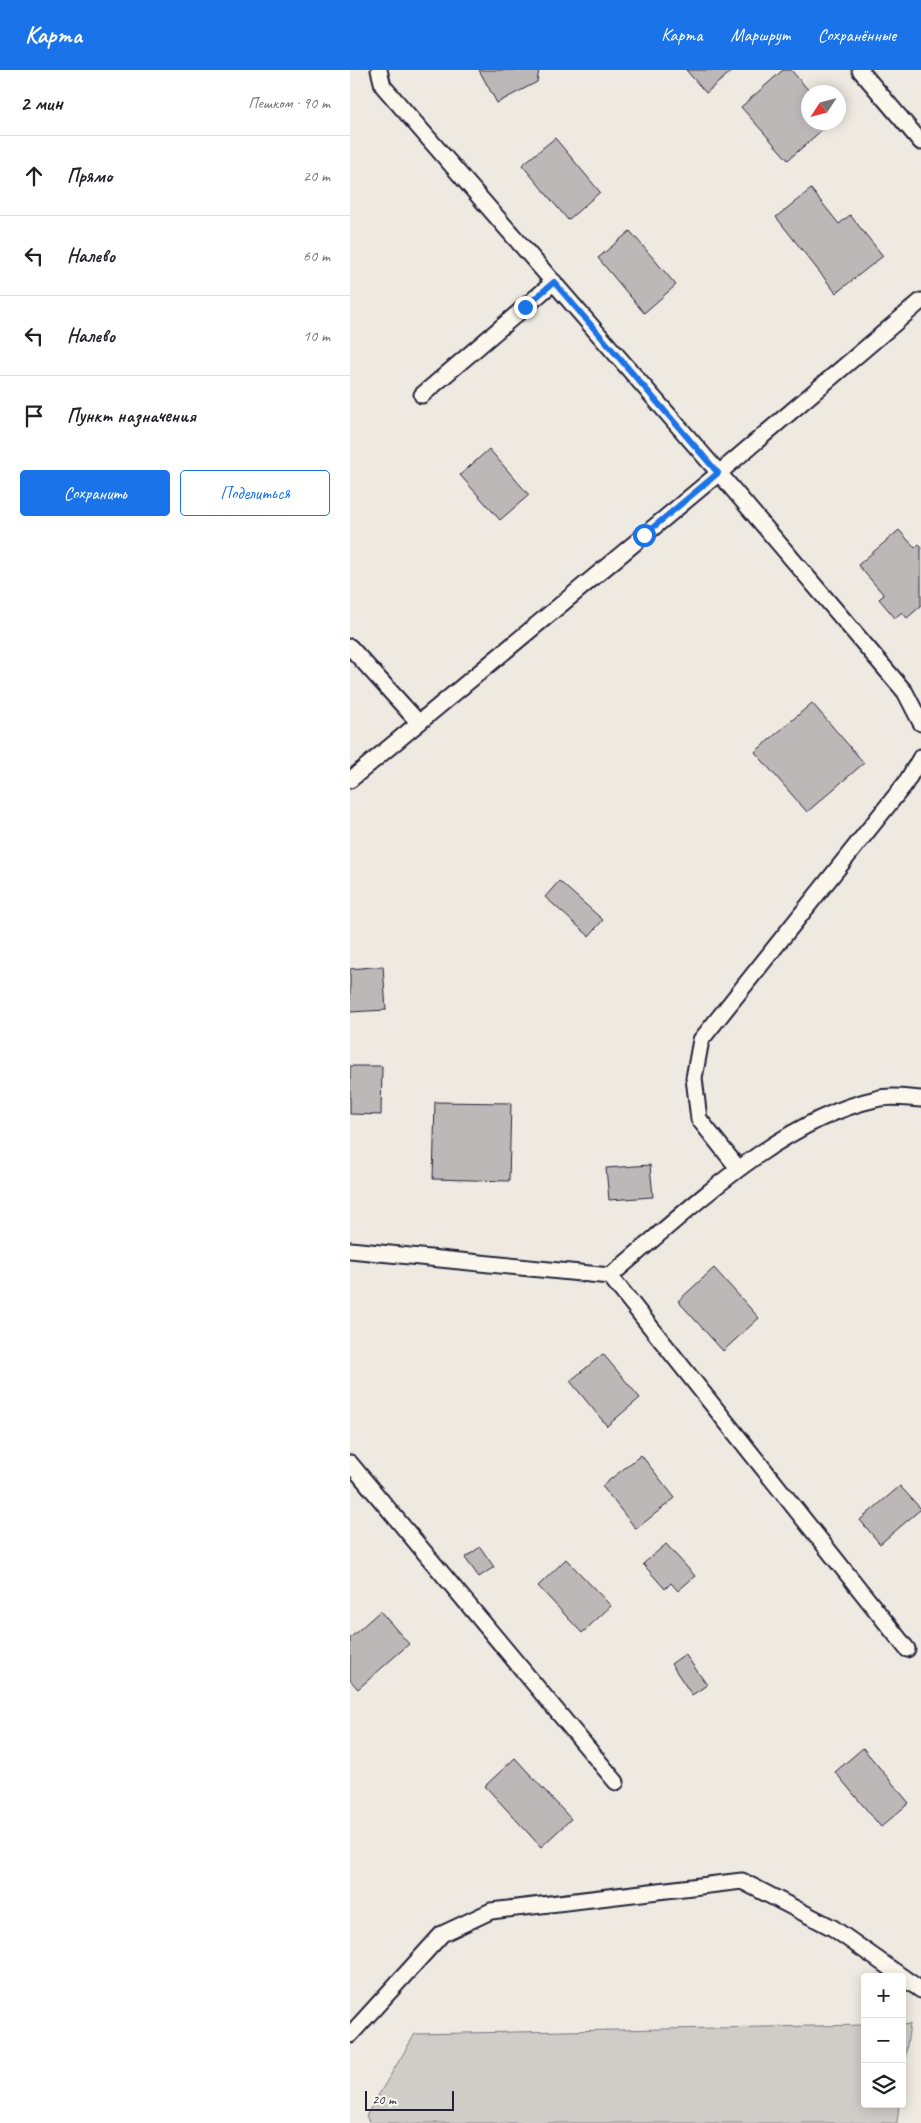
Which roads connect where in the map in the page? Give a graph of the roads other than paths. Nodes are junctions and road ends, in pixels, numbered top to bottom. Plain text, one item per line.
1 (379, 70) edge
2 (860, 70) edge
3 (921, 142) edge
4 (554, 282) junction
5 (921, 301) edge
6 (422, 395) dead end
7 (718, 473) junction
8 (350, 648) edge
9 (419, 723) junction
10 (921, 723) edge
11 (921, 757) edge
12 (350, 780) edge
13 (921, 1099) edge
14 (738, 1168) junction
15 (350, 1250) edge
16 (610, 1276) junction
17 (350, 1463) edge
18 (907, 1650) dead end
19 (616, 1782) dead end
20 (921, 1990) edge
21 (350, 2035) edge

1 - 4 lane
2 - 3 lane
4 - 6 lane
4 - 7 lane
5 - 7 lane
7 - 9 lane
7 - 10 lane
8 - 9 lane
9 - 12 lane
11 - 14 lane
13 - 14 lane
14 - 16 lane
15 - 16 lane
16 - 18 lane
17 - 19 lane
20 - 21 lane

